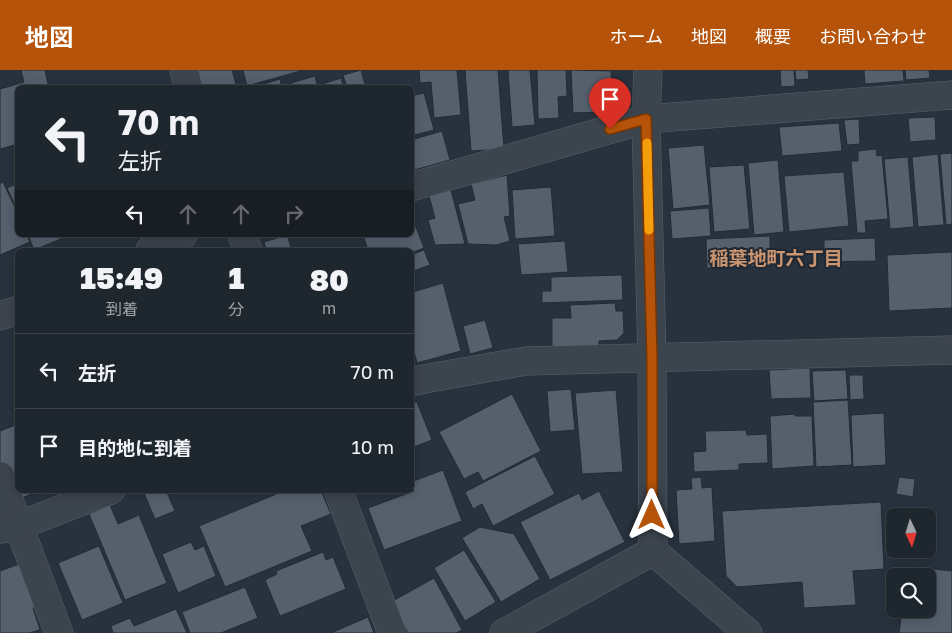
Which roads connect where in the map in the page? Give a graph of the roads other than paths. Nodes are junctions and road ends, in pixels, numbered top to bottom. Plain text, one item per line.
1 (184, 70) edge
2 (648, 70) edge
3 (187, 85) edge
4 (952, 94) edge
5 (646, 119) junction
6 (414, 186) edge
7 (179, 237) edge
8 (154, 248) edge
9 (15, 311) edge
10 (0, 316) edge
11 (952, 350) edge
12 (652, 358) junction
13 (414, 381) edge
14 (0, 476) edge
15 (103, 493) edge
16 (339, 493) edge
17 (9, 528) edge
18 (653, 551) junction
19 (59, 633) edge
20 (392, 633) edge
21 (504, 633) edge
22 (748, 633) edge

1 - 3 street
2 - 5 street
4 - 5 street
5 - 6 street
5 - 12 street
7 - 8 street
9 - 10 street
11 - 12 street
12 - 13 street
12 - 18 street
14 - 17 street
15 - 17 street
16 - 20 street
17 - 19 street
18 - 21 street
18 - 22 street

